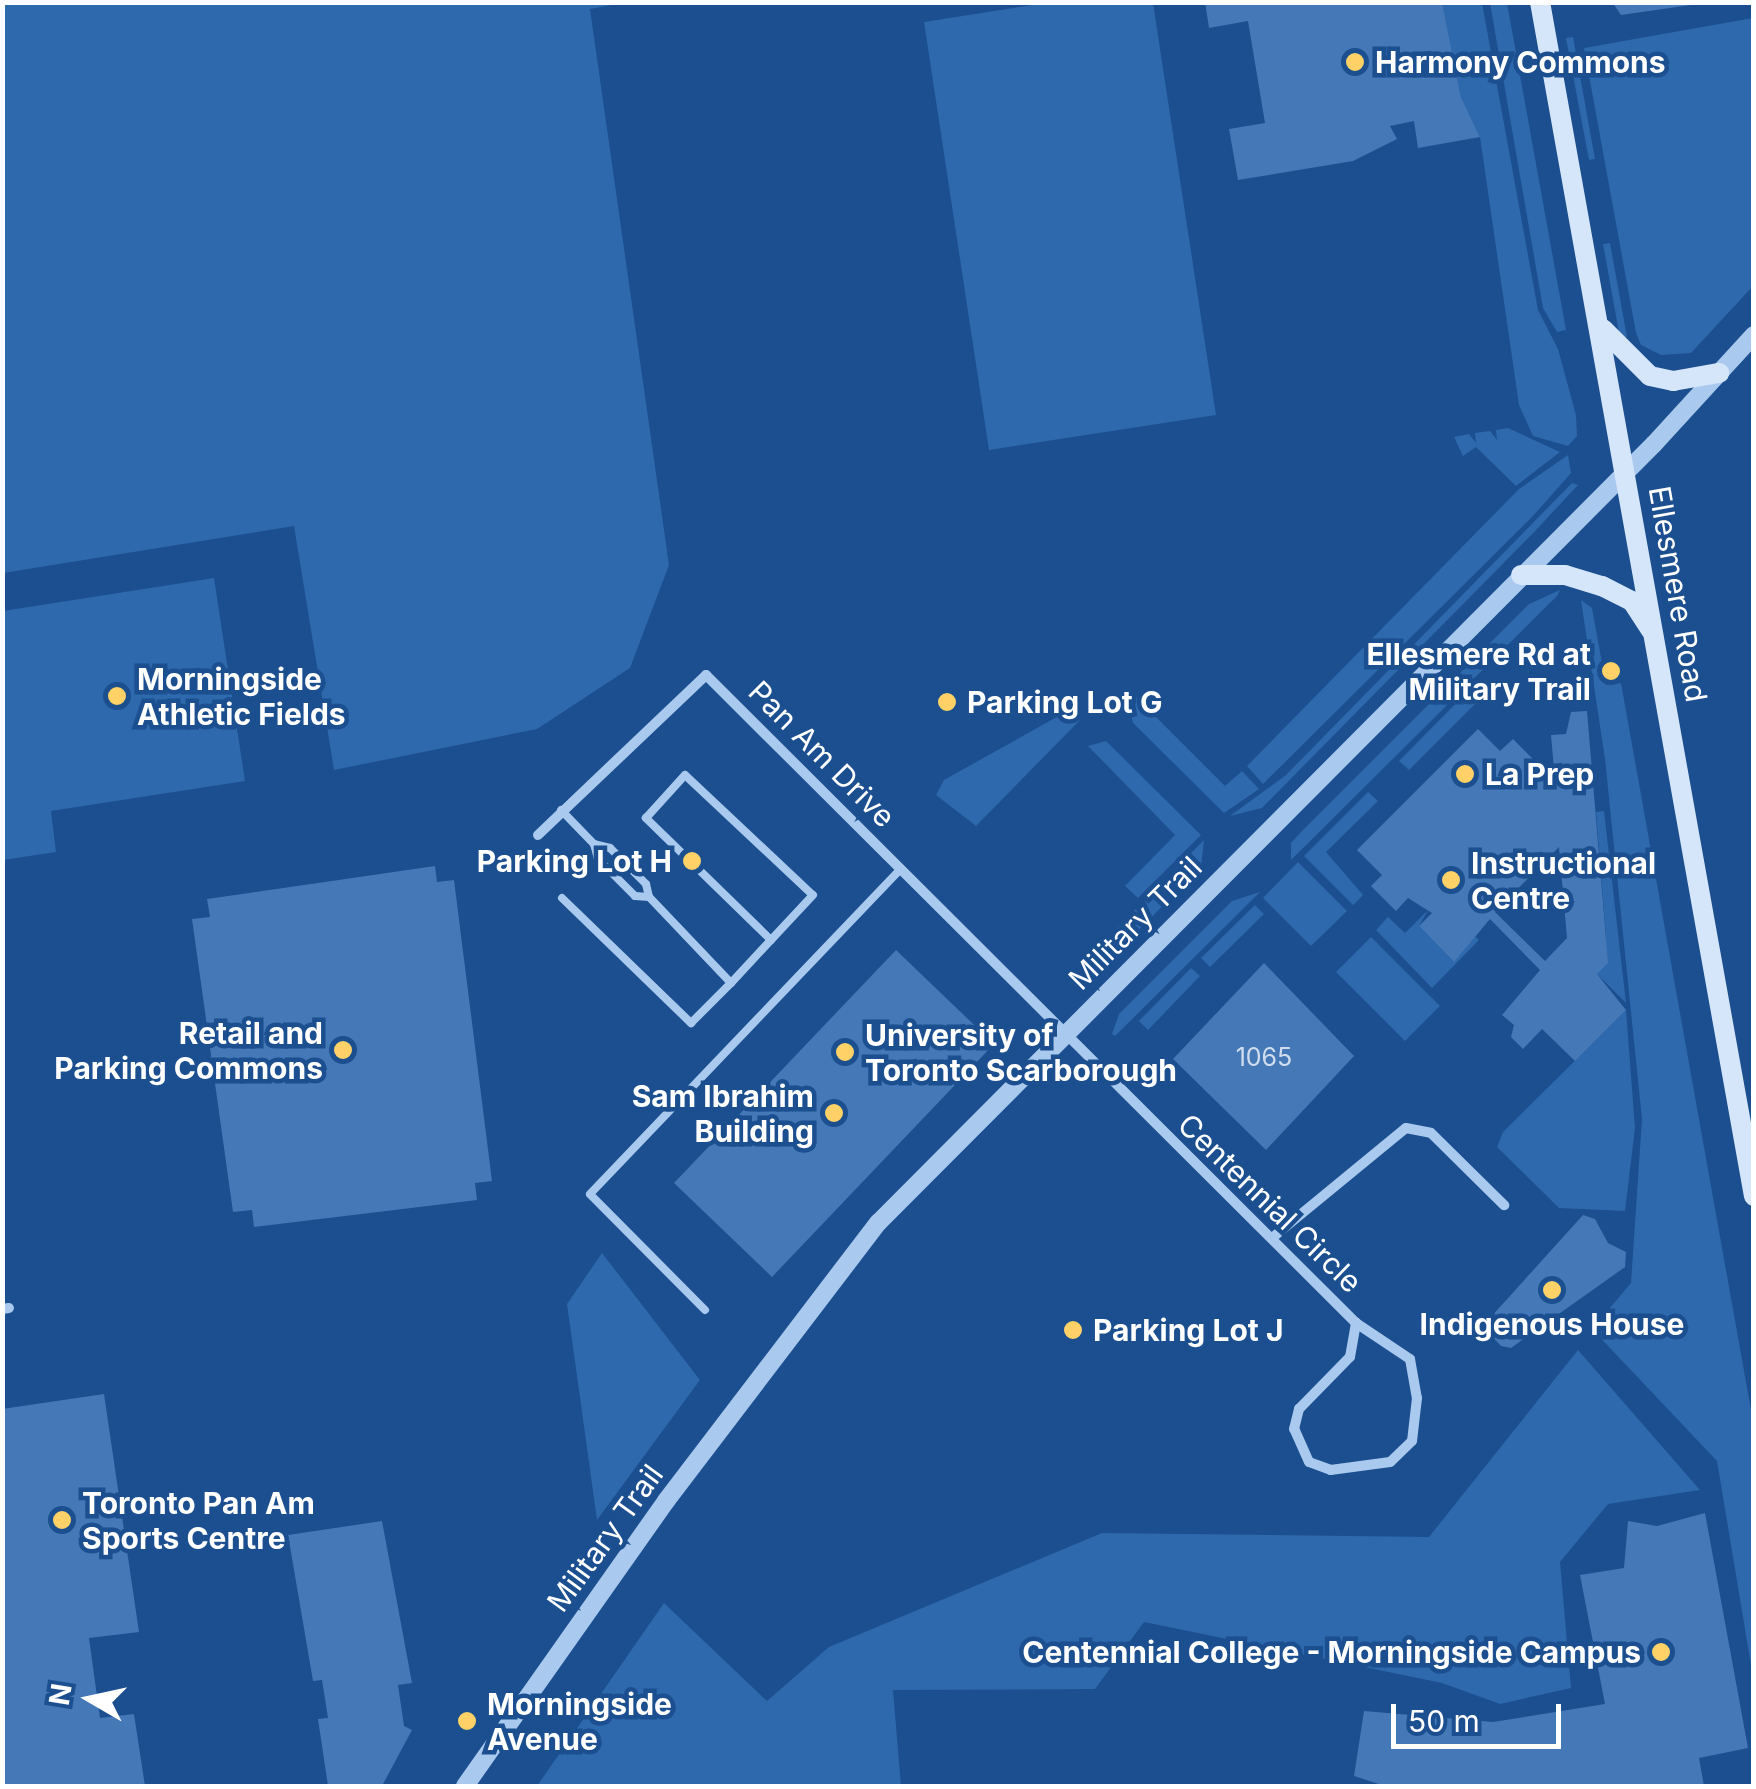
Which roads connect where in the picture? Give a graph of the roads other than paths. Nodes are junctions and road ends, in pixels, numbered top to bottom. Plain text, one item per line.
1 (1540, 2) edge
2 (1599, 323) junction
3 (1754, 334) edge
4 (1719, 374) junction
5 (1627, 471) junction
6 (1521, 575) junction
7 (1654, 636) junction
8 (562, 810) junction
9 (538, 835) dead end
10 (594, 844) junction
11 (901, 868) junction
12 (649, 897) junction
13 (562, 898) dead end
14 (770, 940) junction
15 (731, 983) junction
16 (1062, 1036) junction
17 (1754, 1196) edge
18 (1504, 1205) dead end
19 (1272, 1238) junction
20 (705, 1310) dead end
21 (1356, 1323) junction
22 (465, 1786) edge

1 - 2 main road, Ellesmere Road
2 - 4 main road
2 - 5 main road, Ellesmere Road
3 - 4 street, Military Trail
4 - 5 street, Military Trail
5 - 6 street, Military Trail
5 - 7 main road, Ellesmere Road
6 - 7 main road
6 - 16 street, Military Trail
7 - 17 main road, Ellesmere Road
8 - 9 street, Pan Am Drive
8 - 10 lane
8 - 11 street, Pan Am Drive
10 - 12 lane
10 - 12 lane
11 - 16 street, Pan Am Drive
11 - 20 lane
12 - 15 lane
13 - 15 lane
14 - 14 lane
14 - 15 lane
16 - 19 street, Centennial Circle
16 - 22 street, Military Trail
18 - 19 street
19 - 21 street, Centennial Circle
21 - 21 street, Centennial Circle

